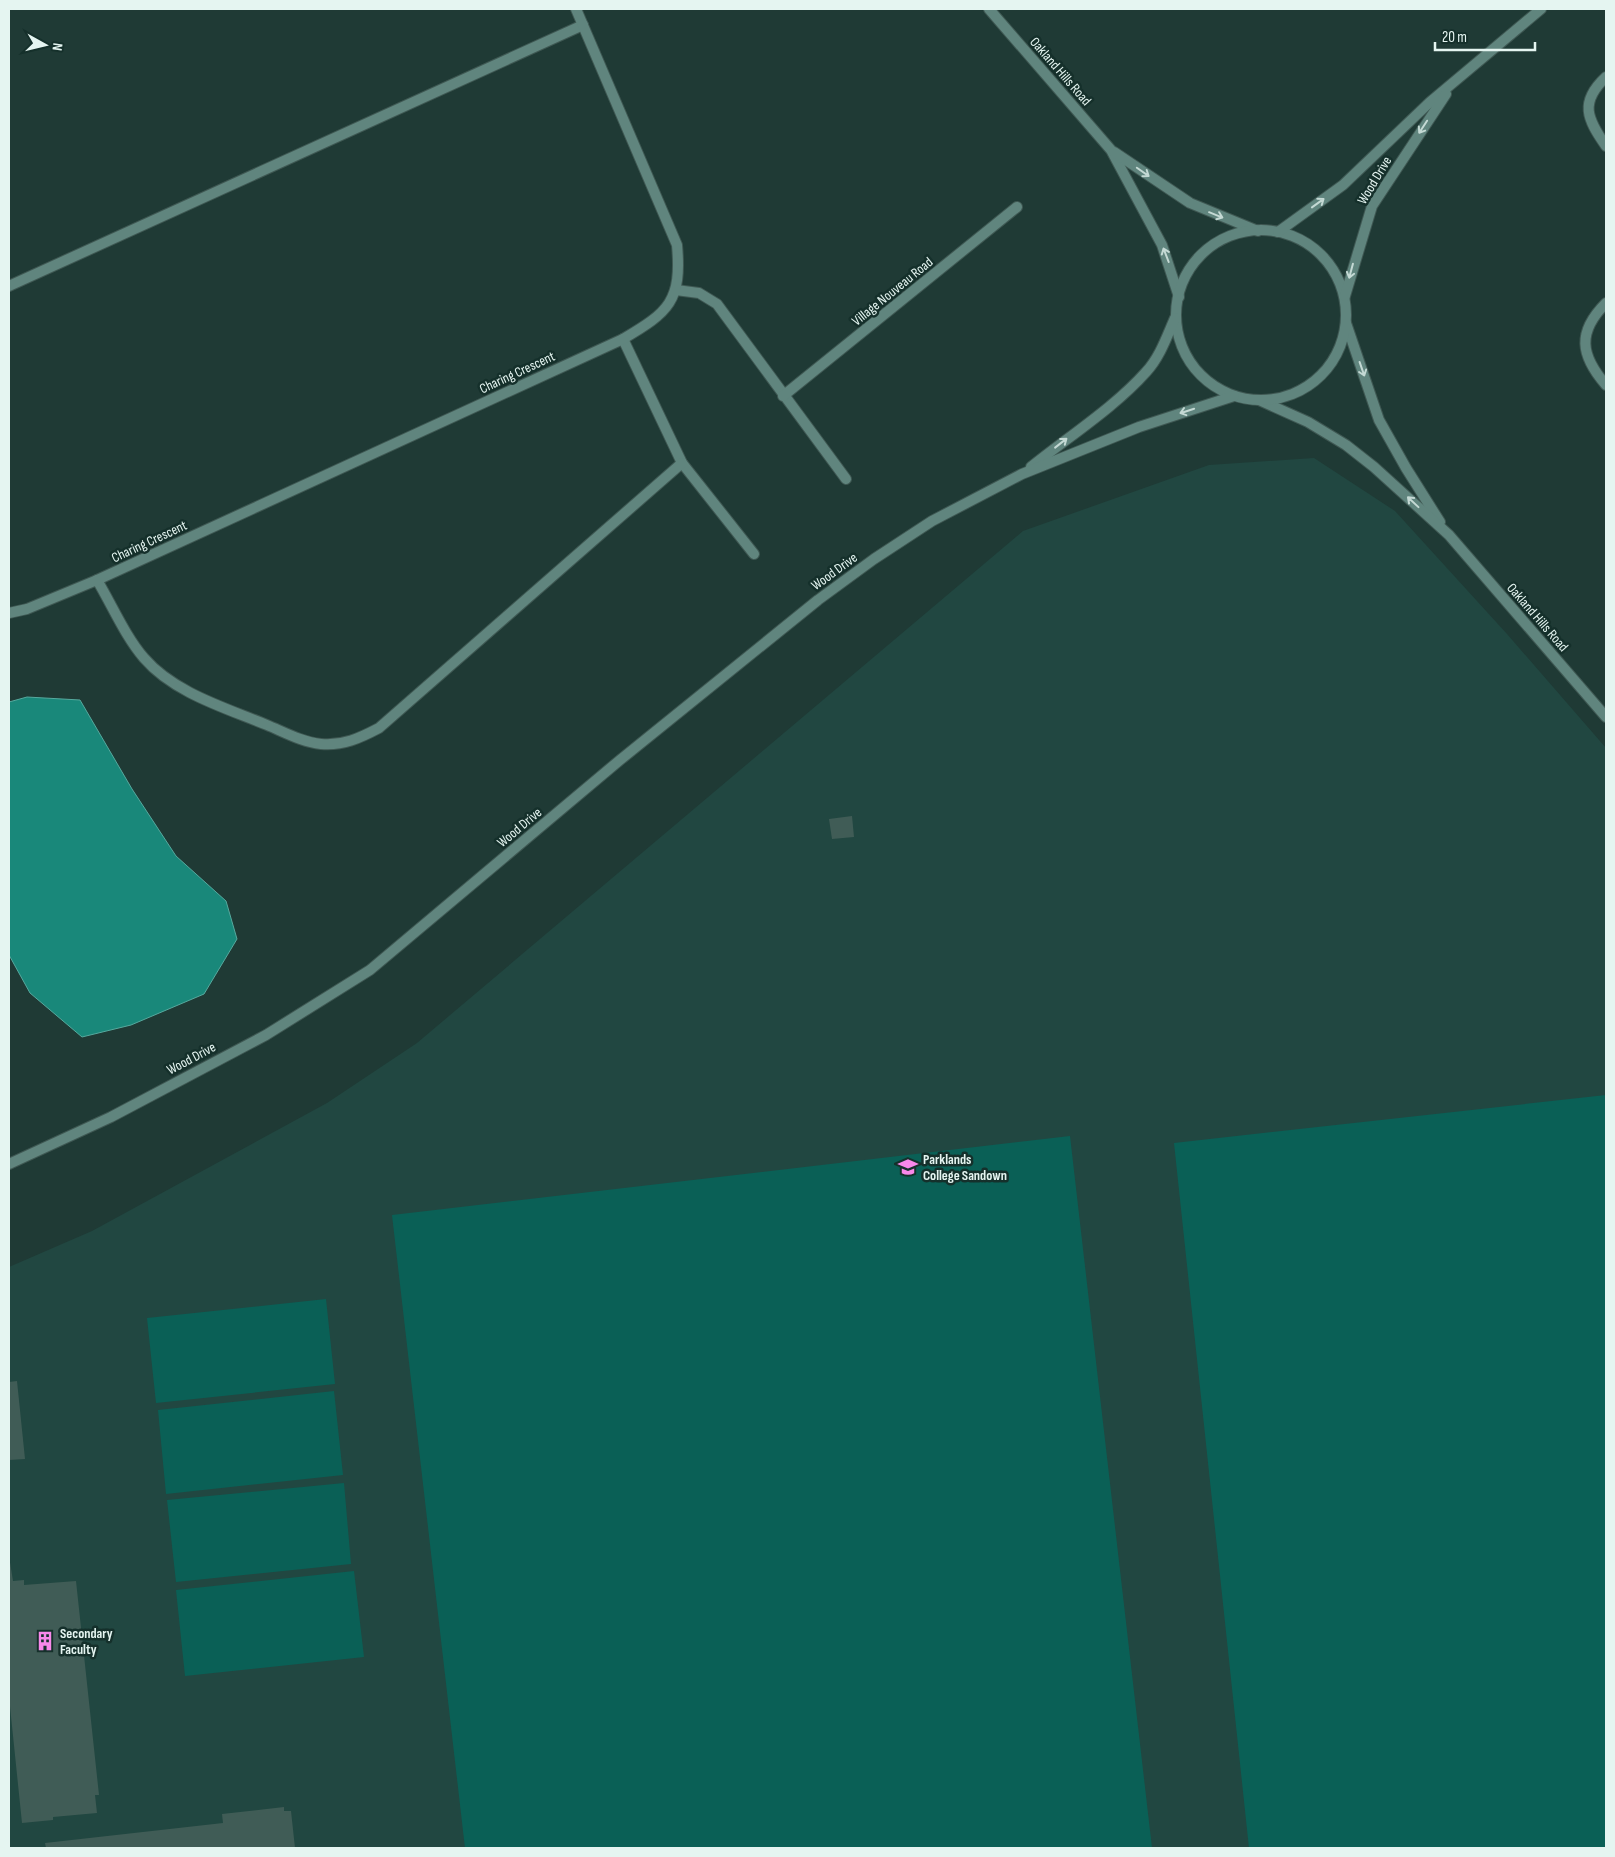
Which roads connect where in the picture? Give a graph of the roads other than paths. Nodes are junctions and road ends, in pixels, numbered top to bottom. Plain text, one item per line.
1 (576, 9) edge
2 (989, 9) edge
3 (1541, 9) edge
4 (583, 25) junction
5 (1606, 77) edge
6 (1450, 87) junction
7 (1606, 146) edge
8 (1111, 150) junction
9 (1017, 206) dead end
10 (1258, 231) junction
11 (1278, 232) junction
12 (9, 286) edge
13 (676, 290) junction
14 (1179, 297) junction
15 (1344, 298) junction
16 (1606, 303) edge
17 (1177, 315) junction
18 (1346, 323) junction
19 (623, 338) junction
20 (1606, 385) edge
21 (783, 396) junction
22 (1234, 396) junction
23 (1259, 400) junction
24 (682, 463) junction
25 (1022, 474) junction
26 (846, 479) dead end
27 (1448, 535) junction
28 (754, 554) dead end
29 (97, 580) junction
30 (9, 613) edge
31 (1606, 717) edge
32 (9, 1164) edge

1 - 4 street, Charing Crescent
2 - 8 street, Oakland Hills Road
3 - 6 street, Wood Drive
4 - 12 street
4 - 13 street, Charing Crescent
5 - 7 street
11 -> 6 street, Wood Drive
6 -> 15 street, Wood Drive
8 -> 10 street, Oakland Hills Road
14 -> 8 street, Oakland Hills Road
9 - 21 street, Village Nouveau Road
10 - 11 street
10 - 14 street
11 - 15 street
13 - 19 street, Charing Crescent
13 - 21 street
14 - 17 street
15 - 18 street
16 - 20 street
17 - 22 street
25 -> 17 street, Wood Drive
18 - 23 street
18 -> 27 street, Oakland Hills Road
19 - 24 street
19 - 29 street, Charing Crescent
21 - 26 street
22 - 23 street
22 -> 25 street, Wood Drive
27 -> 23 street, Oakland Hills Road
24 - 28 street
24 - 29 street
25 - 32 street, Wood Drive
27 - 31 street, Oakland Hills Road
29 - 30 street, Charing Crescent

